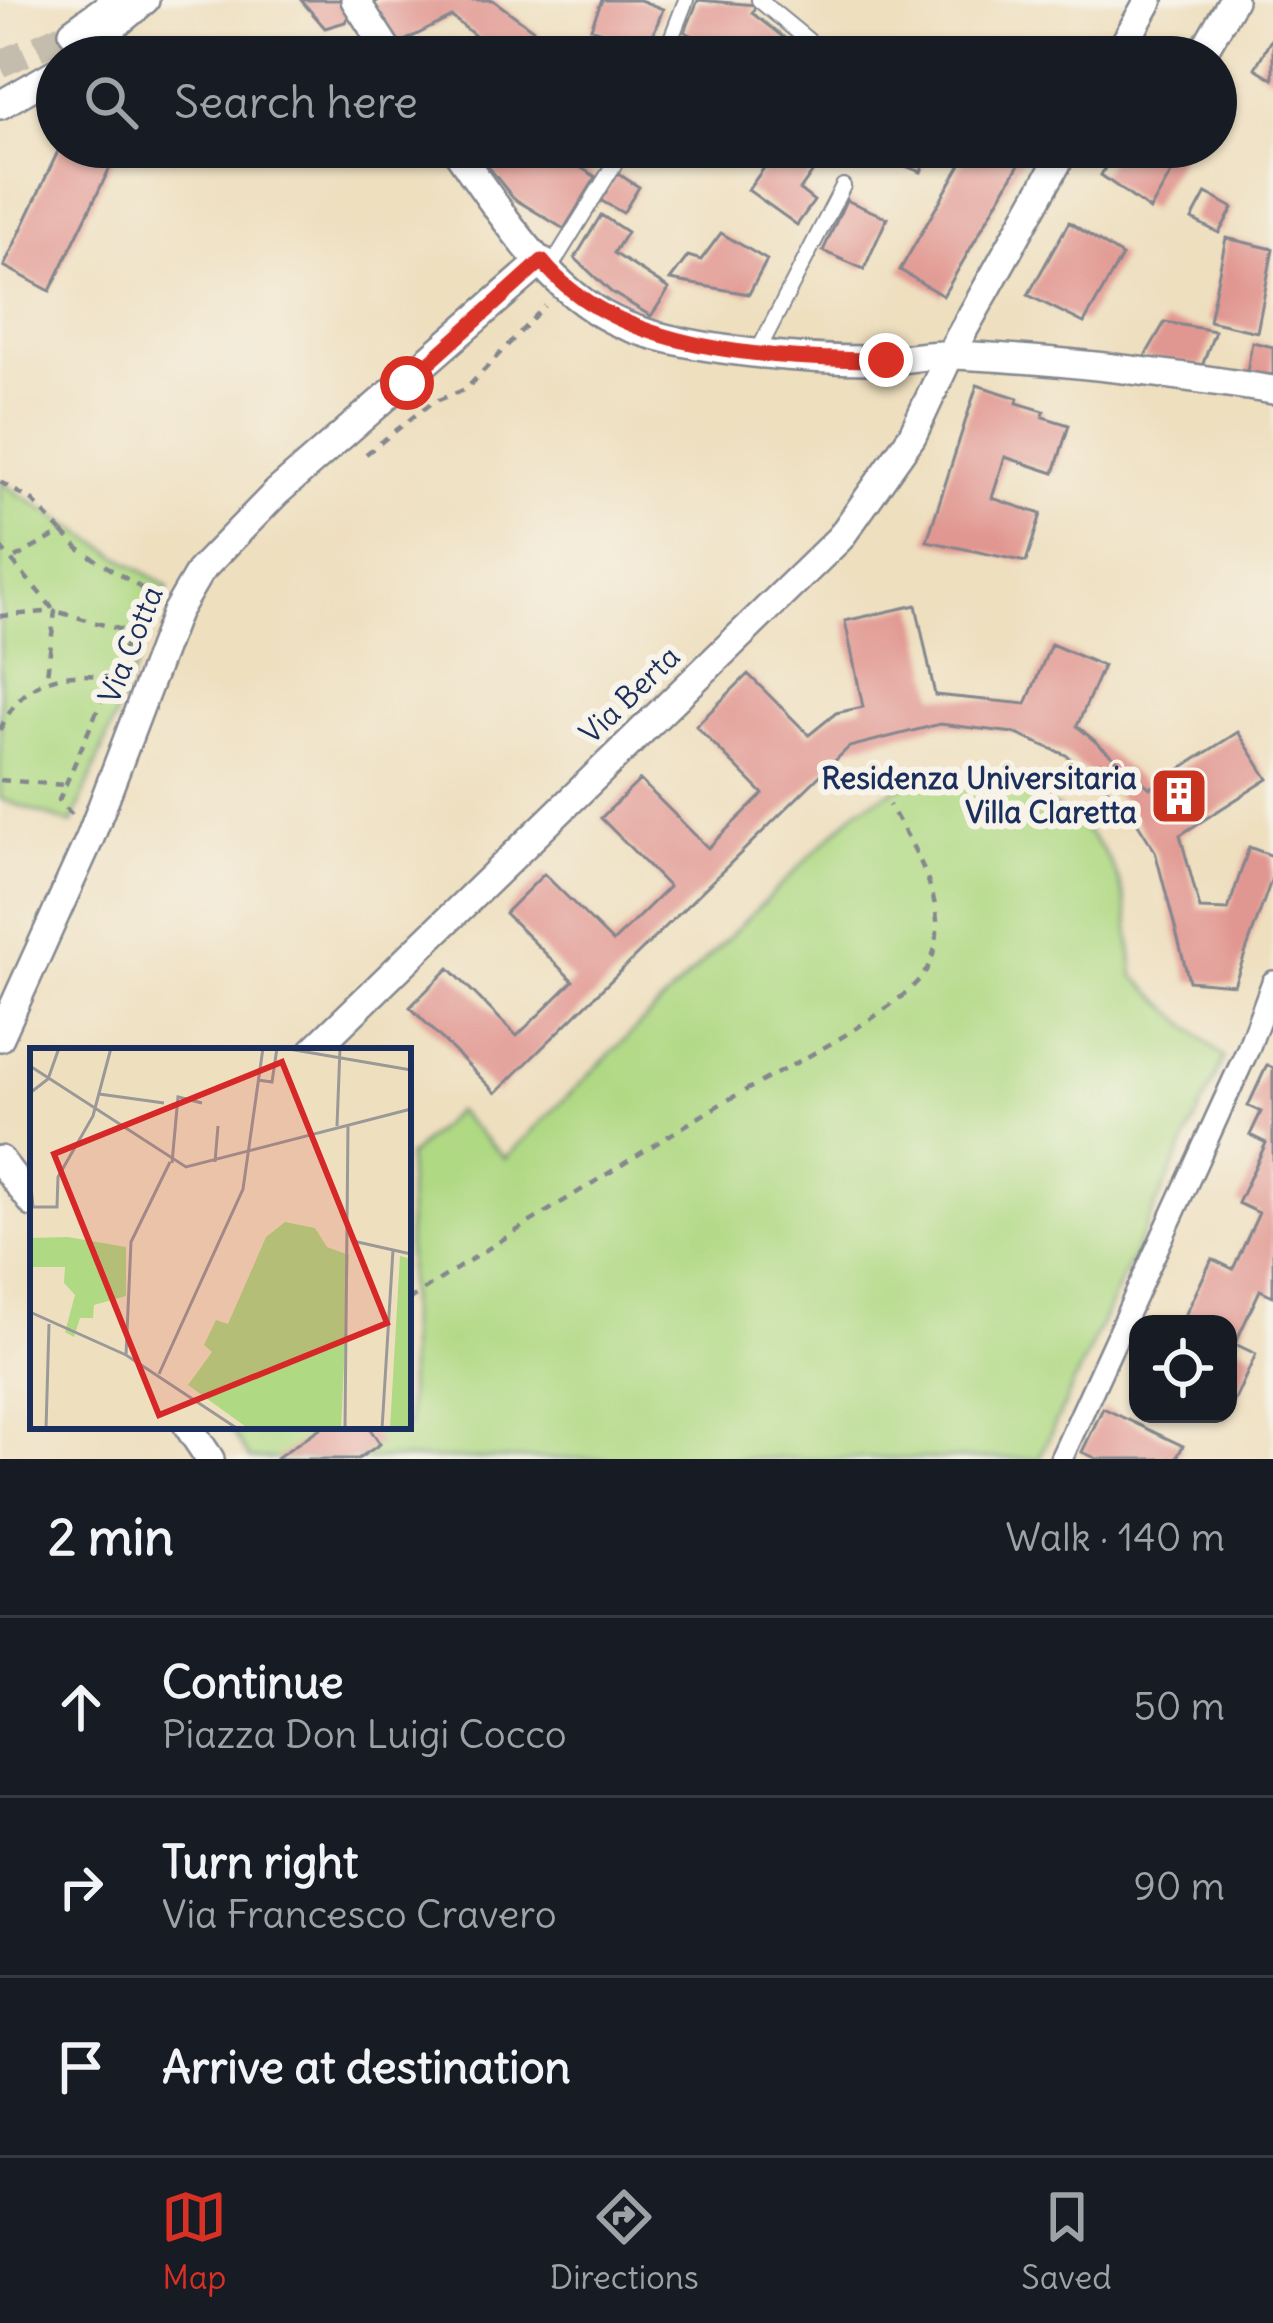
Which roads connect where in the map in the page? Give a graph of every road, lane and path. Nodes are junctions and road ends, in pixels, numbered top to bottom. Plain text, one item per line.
1 (356, 0) edge
2 (686, 0) edge
3 (759, 0) edge
4 (1149, 0) edge
5 (1233, 0) edge
6 (139, 5) edge
7 (88, 36) tunnel mouth
8 (379, 36) edge
9 (672, 36) edge
10 (803, 36) edge
11 (1129, 36) edge
12 (1212, 36) edge
13 (36, 85) edge
14 (0, 106) edge
15 (470, 168) edge
16 (611, 168) edge
17 (1054, 168) edge
18 (843, 186) dead end
19 (546, 265) junction
20 (548, 302) dead end
21 (758, 351) junction
22 (950, 354) junction
23 (1273, 391) edge
24 (349, 466) dead end
25 (0, 482) edge
26 (62, 532) junction
27 (0, 547) edge
28 (15, 558) junction
29 (148, 592) junction
30 (55, 611) junction
31 (176, 611) junction
32 (0, 616) edge
33 (130, 632) junction
34 (47, 676) junction
35 (111, 677) junction
36 (0, 730) edge
37 (0, 781) edge
38 (64, 784) junction
39 (890, 805) dead end
40 (90, 838) junction
41 (1271, 994) edge
42 (0, 1037) edge
43 (316, 1048) edge
44 (0, 1160) edge
45 (30, 1198) edge
46 (411, 1298) edge
47 (190, 1429) edge
48 (210, 1459) edge
49 (1061, 1459) edge

1 - 8 street
2 - 9 lane
3 - 10 lane
4 - 11 street
5 - 12 street
6 - 7 street
13 - 14 street
15 - 19 street
16 - 19 lane
17 - 22 street, Via Berta
18 - 21 lane
19 - 21 street
19 - 31 street, Via Cotta
20 - 24 path
21 - 22 street
22 - 23 street
22 - 43 street, Via Berta
25 - 26 path
26 - 28 path
26 - 29 path
27 - 28 path
28 - 30 path
29 - 31 path
29 - 33 path
30 - 32 path
30 - 33 path
30 - 34 path
31 - 40 street, Via Cotta
33 - 35 path
34 - 35 path
34 - 36 path
35 - 38 path
37 - 38 path
38 - 40 path
39 - 46 path
40 - 42 street, Via Cotta
41 - 49 street
44 - 45 street
47 - 48 street

